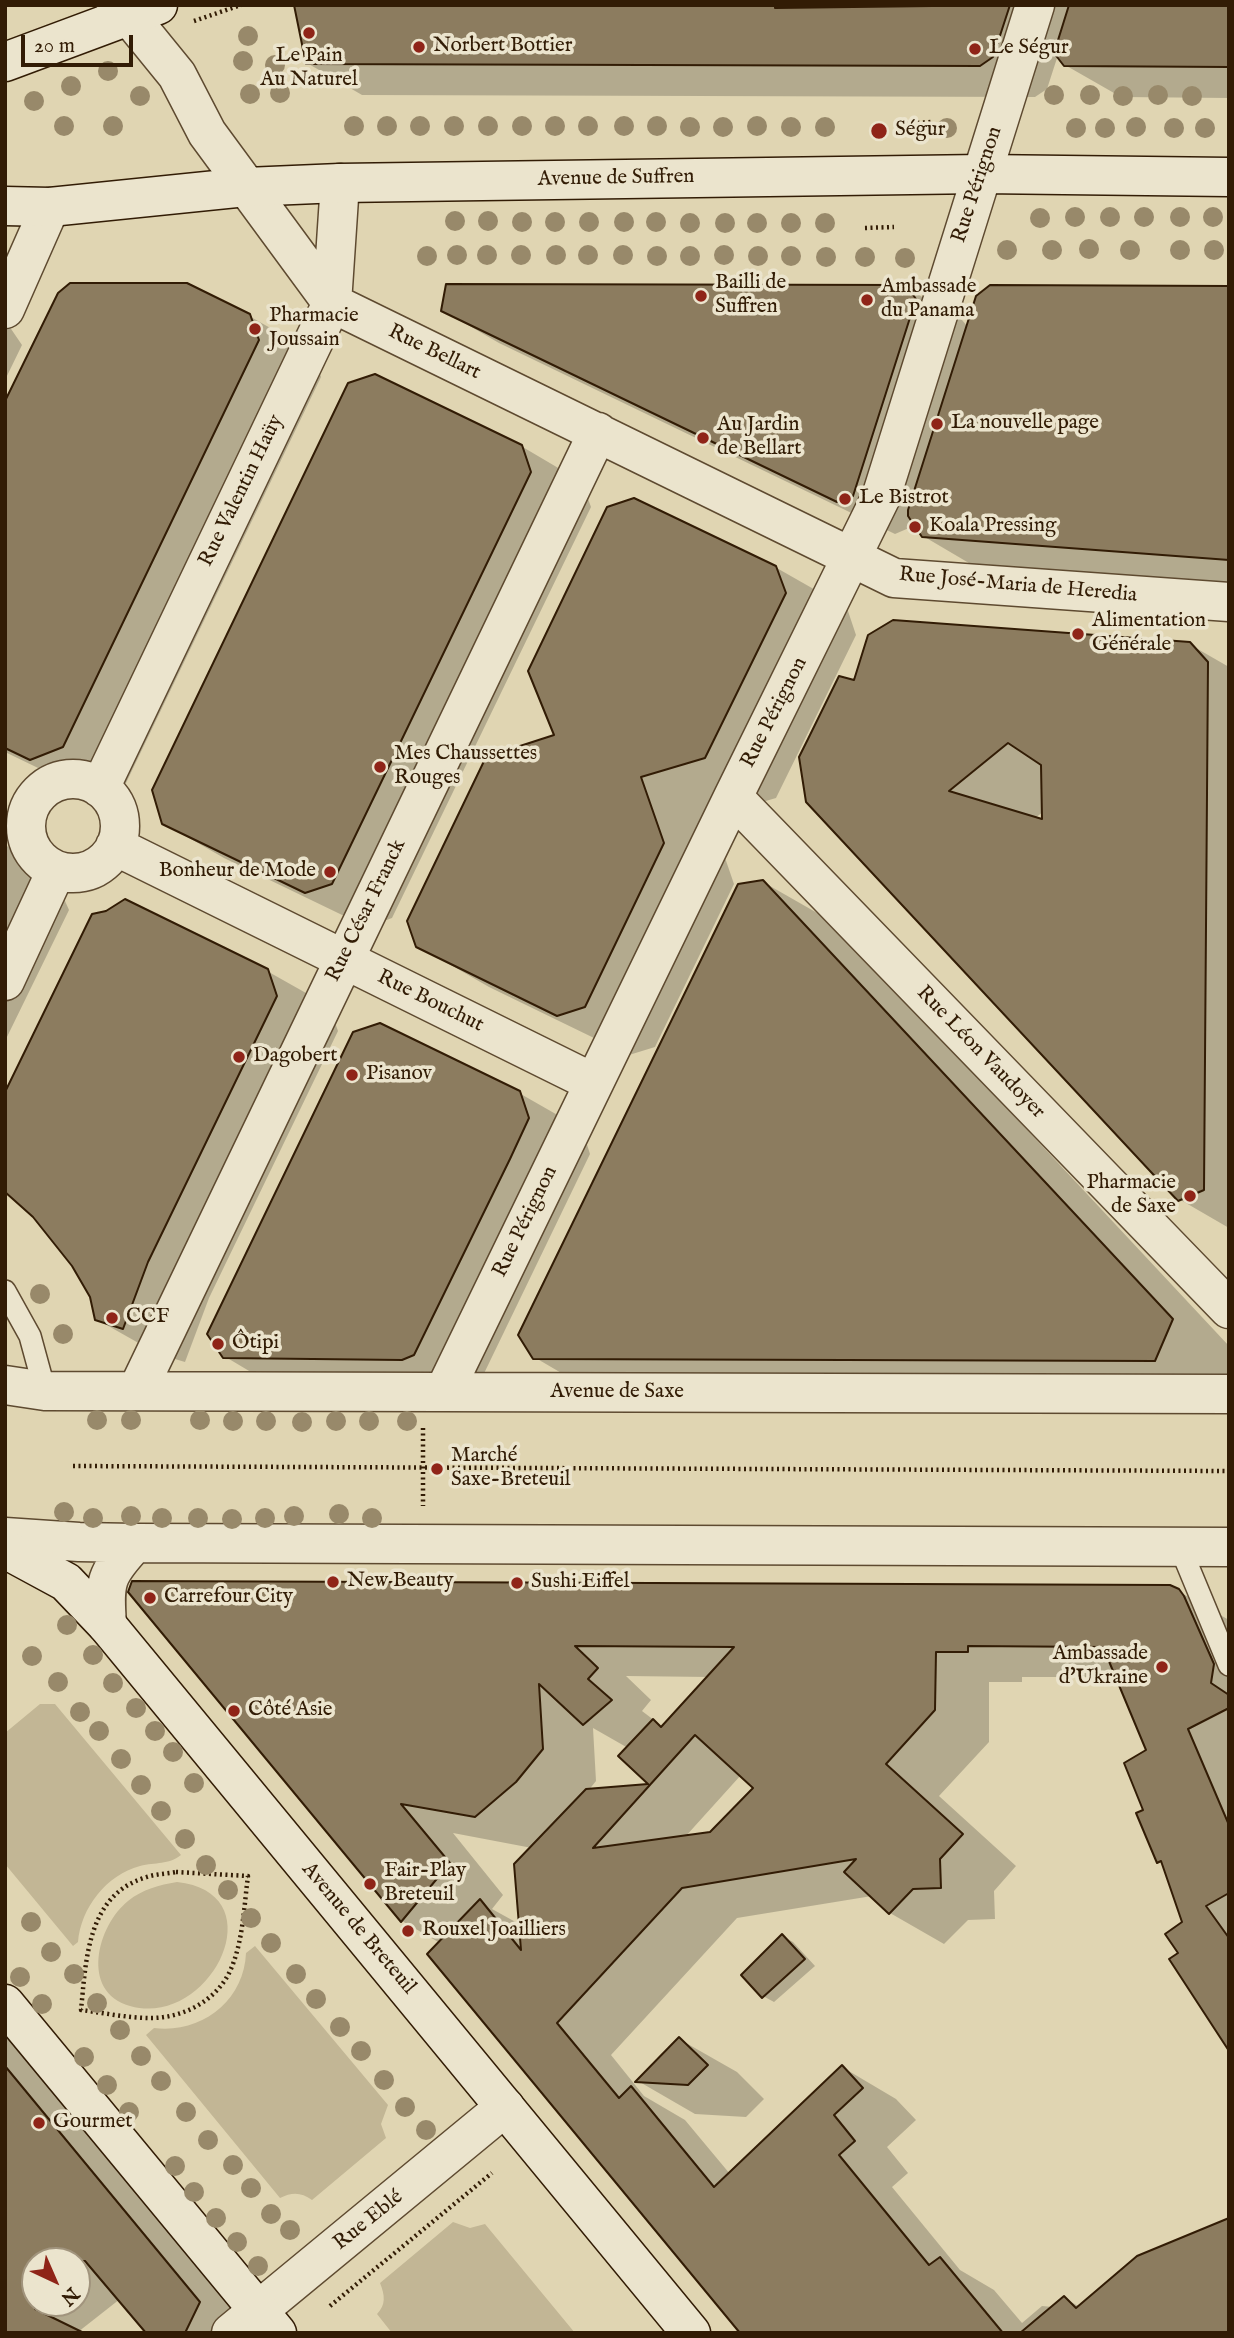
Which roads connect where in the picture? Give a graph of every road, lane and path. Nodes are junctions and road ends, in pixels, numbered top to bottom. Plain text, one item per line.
1 (241, 5) edge
2 (1035, 5) edge
3 (232, 8) dead end
4 (134, 9) edge
5 (5, 62) edge
6 (931, 122) dead end
7 (901, 124) dead end
8 (982, 174) junction
9 (1229, 177) edge
10 (340, 183) junction
11 (246, 187) junction
12 (5, 206) edge
13 (50, 207) junction
14 (894, 227) dead end
15 (865, 228) dead end
16 (332, 303) junction
17 (5, 309) edge
18 (598, 432) junction
19 (853, 557) junction
20 (1229, 603) edge
21 (100, 788) junction
22 (733, 797) junction
23 (18, 801) edge
24 (115, 846) junction
25 (56, 871) junction
26 (344, 959) junction
27 (5, 981) edge
28 (594, 1083) junction
29 (5, 1291) edge
30 (1229, 1309) edge
31 (5, 1385) edge
32 (45, 1391) junction
33 (138, 1391) junction
34 (444, 1392) junction
35 (1229, 1394) edge
36 (423, 1426) dead end
37 (73, 1466) dead end
38 (423, 1467) junction
39 (1229, 1471) edge
40 (424, 1514) dead end
41 (5, 1537) edge
42 (135, 1543) junction
43 (1180, 1547) junction
44 (1229, 1547) edge
45 (5, 1549) edge
46 (107, 1625) junction
47 (1229, 1665) edge
48 (248, 1875) joint
49 (5, 2004) edge
50 (505, 2107) junction
51 (492, 2173) dead end
52 (330, 2306) dead end
53 (255, 2325) edge
54 (691, 2333) edge

1 - 3 path
2 - 8 street, Rue Pérignon
4 - 5 street
4 - 11 street, Rue Bellart
6 - 7 path
8 - 9 street, Avenue de Suffren
8 - 10 street, Avenue de Suffren
8 - 19 street, Rue Pérignon
10 - 11 street, Avenue de Suffren
10 - 16 street, Rue Valentin Haüy
11 - 13 street, Avenue de Suffren
11 - 16 street, Rue Bellart
12 - 13 street, Avenue de Suffren
13 - 17 street
14 - 15 path
16 - 18 street, Rue Bellart
16 - 21 street, Rue Valentin Haüy
18 - 19 street, Rue Bellart
18 - 26 street, Rue César Franck
19 - 20 street, Rue José-Maria de Heredia
19 - 22 street, Rue Pérignon
21 - 23 street
21 - 24 street
22 - 28 street, Rue Pérignon
22 - 30 street, Rue Léon Vaudoyer
23 - 25 street
24 - 25 street
24 - 26 street, Rue Bouchut
25 - 27 street
26 - 28 street, Rue Bouchut
26 - 33 street, Rue César Franck
28 - 34 street, Rue Pérignon
29 - 32 lane
31 - 32 street, Avenue de Saxe
32 - 33 street, Avenue de Saxe
33 - 34 street, Avenue de Saxe
34 - 35 street, Avenue de Saxe
36 - 38 path
37 - 38 path
38 - 39 path
38 - 40 path
41 - 42 street
42 - 43 street
42 - 46 street
43 - 44 street
43 - 47 lane
45 - 46 street, Avenue de Breteuil
46 - 50 street, Avenue de Breteuil
48 - 48 path
49 - 53 street
50 - 53 street, Rue Eblé
50 - 54 street, Avenue de Breteuil
51 - 52 path

